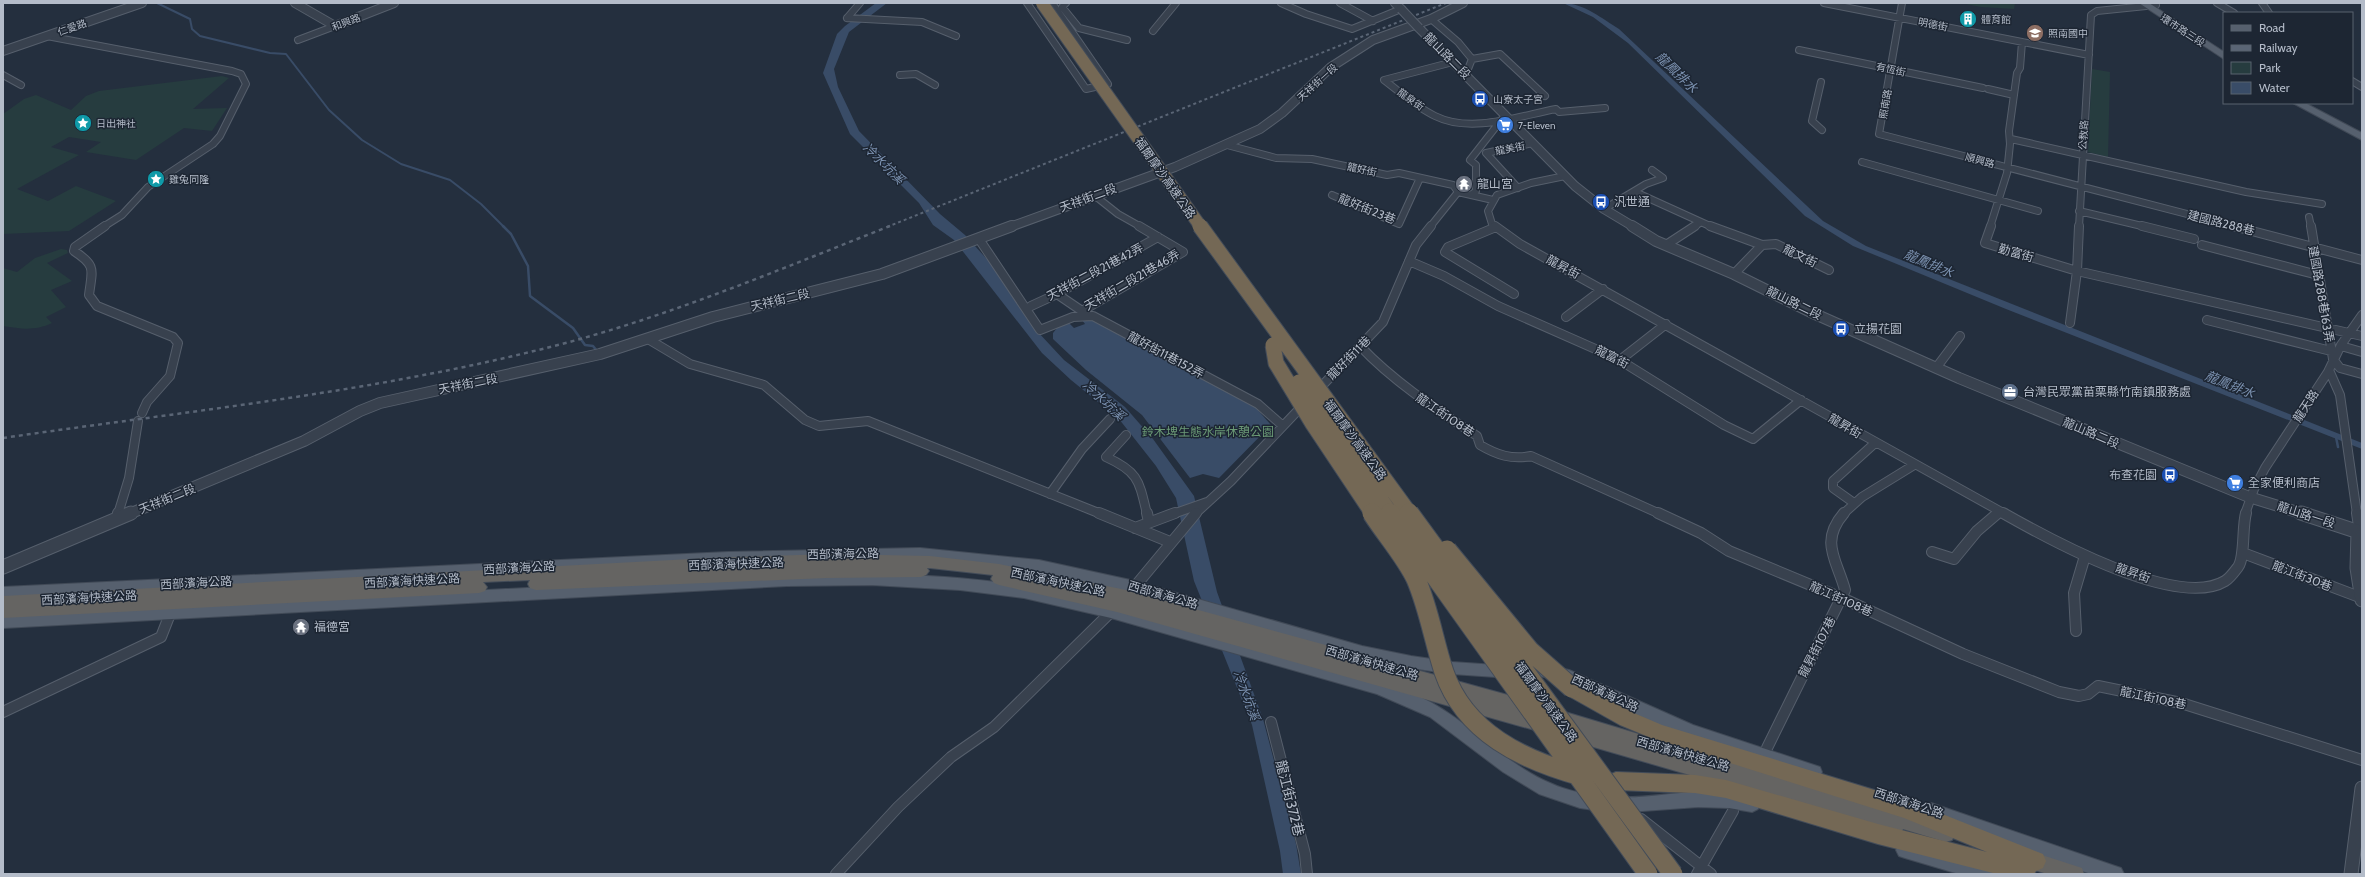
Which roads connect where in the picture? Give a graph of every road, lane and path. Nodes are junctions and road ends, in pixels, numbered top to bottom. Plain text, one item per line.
1 (142, 3) edge
2 (295, 3) edge
3 (394, 3) edge
4 (860, 3) edge
5 (1026, 3) edge
6 (1052, 3) edge
7 (1066, 3) edge
8 (1176, 3) edge
9 (1281, 3) edge
10 (1340, 3) edge
11 (1395, 3) edge
12 (1463, 3) edge
13 (1824, 3) edge
14 (1902, 3) edge
15 (2217, 3) edge
16 (2262, 3) edge
17 (2150, 4) edge
18 (1042, 7) edge
19 (1401, 10) junction
20 (2232, 12) edge
21 (2268, 12) edge
22 (1900, 18) junction
23 (1431, 19) junction
24 (1372, 21) junction
25 (335, 26) junction
26 (1154, 31) dead end
27 (47, 36) junction
28 (956, 36) dead end
29 (298, 40) dead end
30 (1127, 40) dead end
31 (2022, 42) junction
32 (1082, 47) junction
33 (2223, 47) edge
34 (1800, 50) dead end
35 (3, 51) edge
36 (1060, 52) junction
37 (2089, 55) junction
38 (2223, 55) edge
39 (1472, 59) junction
40 (1454, 62) junction
41 (1891, 69) junction
42 (1466, 74) junction
43 (3, 75) edge
44 (900, 75) dead end
45 (1821, 82) dead end
46 (2353, 82) edge
47 (21, 85) dead end
48 (934, 85) dead end
49 (2362, 87) edge
50 (2014, 95) junction
51 (1545, 96) dead end
52 (2300, 104) edge
53 (2313, 104) edge
54 (1605, 108) dead end
55 (1505, 119) junction
56 (1822, 130) dead end
57 (2362, 131) edge
58 (1879, 134) joint
59 (2362, 138) edge
60 (2011, 139) junction
61 (1533, 144) junction
62 (1228, 146) junction
63 (2082, 155) junction
64 (1862, 162) dead end
65 (1175, 167) joint
66 (2007, 168) junction
67 (1652, 170) dead end
68 (1565, 176) junction
69 (1420, 178) junction
70 (2080, 187) junction
71 (1518, 188) junction
72 (1458, 192) junction
73 (1635, 192) junction
74 (1094, 195) junction
75 (1332, 195) dead end
76 (1471, 195) junction
77 (1493, 200) junction
78 (1998, 200) junction
79 (2322, 204) dead end
80 (1604, 209) junction
81 (2038, 211) dead end
82 (2079, 211) junction
83 (2309, 217) dead end
84 (1700, 223) junction
85 (1496, 227) junction
86 (1158, 237) junction
87 (2194, 239) dead end
88 (976, 240) junction
89 (1212, 245) junction
90 (1666, 245) junction
91 (1762, 245) junction
92 (2202, 245) dead end
93 (2313, 246) junction
94 (2362, 260) edge
95 (1409, 261) junction
96 (1829, 270) dead end
97 (2077, 271) junction
98 (1734, 274) junction
99 (2318, 275) junction
100 (1603, 289) junction
101 (1057, 294) junction
102 (1514, 294) dead end
103 (1031, 306) dead end
104 (1566, 317) dead end
105 (2362, 317) edge
106 (2207, 320) dead end
107 (2070, 323) dead end
108 (1666, 324) junction
109 (2328, 328) junction
110 (2350, 333) junction
111 (1960, 336) dead end
112 (2362, 336) edge
113 (648, 339) junction
114 (1273, 345) junction
115 (1360, 346) junction
116 (2341, 346) junction
117 (2362, 352) edge
118 (2332, 355) junction
119 (1620, 360) junction
120 (1936, 368) junction
121 (2329, 370) junction
122 (2362, 374) edge
123 (1801, 400) junction
124 (1110, 419) dead end
125 (1284, 426) junction
126 (1126, 435) dead end
127 (1875, 442) junction
128 (1914, 465) junction
129 (1050, 494) junction
130 (2250, 497) junction
131 (1854, 503) junction
132 (1204, 504) junction
133 (1999, 513) junction
134 (117, 518) junction
135 (1150, 522) junction
136 (1135, 528) junction
137 (2361, 533) edge
138 (1170, 542) junction
139 (1932, 552) dead end
140 (2243, 553) junction
141 (2085, 556) junction
142 (3, 567) edge
143 (364, 575) junction
144 (520, 576) junction
145 (3, 593) edge
146 (1842, 598) junction
147 (282, 599) junction
148 (2362, 599) edge
149 (1122, 600) junction
150 (415, 601) junction
151 (3, 602) edge
152 (3, 612) edge
153 (170, 614) junction
154 (3, 622) edge
155 (2076, 631) dead end
156 (1250, 636) junction
157 (3, 712) edge
158 (1271, 722) dead end
159 (1766, 748) dead end
160 (2362, 760) edge
161 (2362, 788) edge
162 (1628, 804) junction
163 (1733, 812) dead end
164 (1878, 834) junction
165 (2032, 869) edge
166 (1699, 870) edge
167 (836, 874) edge
168 (1308, 874) edge
169 (1648, 874) edge
170 (1673, 874) edge
171 (1711, 874) edge
172 (1987, 874) edge
173 (1993, 874) edge
174 (2075, 874) edge
175 (2114, 874) edge
176 (2350, 874) edge

1 - 27 street, 仁愛路
2 - 25 street
3 - 25 street, 和興路
4 - 28 street
5 - 18 street
6 - 18 street
7 - 30 street
8 - 26 street
9 - 24 street
10 - 24 street
11 - 19 street, 龍山路二段
12 - 23 street, 天祥街一段
13 - 22 street, 明德街
14 - 22 street, 照南路
15 - 20 street
16 - 21 street
17 - 33 main road, 環市路三段
17 - 37 street, 公教路
17 - 38 main road, 環市路三段
18 - 32 street
18 - 36 street
18 - 89 highway, 福爾摩沙高速公路, bridge
18 - 114 highway, 福爾摩沙高速公路
19 - 24 street
19 - 40 street, 龍山路二段, bridge
22 - 31 street, 明德街
22 - 41 street, 照南路
23 - 39 street
23 - 62 street, 天祥街一段
25 - 29 street, 和興路
27 - 35 street, 仁愛路
27 - 134 street
31 - 37 street, 明德街
31 - 50 street, 勤富街
32 - 36 street
32 - 36 street
34 - 41 street, 有恆街
37 - 63 street, 公教路
39 - 42 street
39 - 51 street
40 - 42 street, 龍山路二段
40 - 55 street, 龍泉街
41 - 50 street, 有恆街
41 - 58 street, 照南路
42 - 55 street, 龍山路二段
43 - 47 street
44 - 48 street
45 - 56 street
46 - 49 street
50 - 60 street, 勤富街
52 - 59 main road
53 - 57 main road
54 - 55 street
55 - 61 street, 龍山路二段
55 - 76 street
58 - 66 street, 順興路
60 - 63 street
60 - 66 street, 勤富街
61 - 68 street, 龍山路二段
61 - 71 street, 龍美街
62 - 65 street, 天祥街一段
62 - 69 street, 龍好街
63 - 70 street, 公教路
63 - 79 street
64 - 78 street
65 - 74 street, 天祥街二段
66 - 70 street, 順興路
66 - 78 street, 勤富街
67 - 73 street
68 - 71 street
68 - 80 street, 龍山路二段
69 - 72 street, 龍好街
69 - 75 street, 龍好街23巷
70 - 82 street, 公教路
70 - 93 street, 建國路288巷
71 - 77 street
72 - 76 street, 龍好街
72 - 95 street, 龍好街11巷
73 - 80 street
73 - 84 street, 龍文街
74 - 86 street
74 - 88 street, 天祥街二段
76 - 77 street, 龍好街
77 - 85 street
78 - 81 street
78 - 97 street, 勤富街
80 - 90 street, 龍山路二段
82 - 87 street
82 - 97 street, 公教路
83 - 93 street, 建國路288巷163弄
84 - 90 street
84 - 91 street, 龍文街
85 - 100 street, 龍昇街
85 - 102 street
86 - 101 street, 天祥街二段21巷42弄
86 - 101 street, 天祥街二段21巷46弄
88 - 113 street, 天祥街二段
88 - 125 street, 龍好街11巷152弄
89 - 165 highway, bridge
89 - 170 highway, 福爾摩沙高速公路, bridge
90 - 98 street, 龍山路二段
91 - 96 street, 龍文街
91 - 98 street
92 - 99 street
93 - 94 street, 建國路288巷
93 - 99 street, 建國路288巷163弄
95 - 115 street, 龍好街11巷
95 - 119 street, 龍富街
97 - 107 street, 公教路
97 - 109 street
98 - 120 street, 龍山路二段
99 - 109 street, 建國路288巷163弄
100 - 104 street
100 - 108 street, 龍昇街
101 - 103 street, 天祥街二段21巷42弄
105 - 110 street, 龍天路
106 - 118 street
108 - 119 street
108 - 123 street, 龍昇街
109 - 110 street
109 - 118 street, 建國路288巷163弄
110 - 112 street
110 - 116 street, 龍天路
111 - 120 street
113 - 129 street
113 - 134 street, 天祥街二段
114 - 164 highway, bridge
114 - 169 highway, 福爾摩沙高速公路, bridge
115 - 125 street, 龍好街11巷
115 - 146 street, 龍江街108巷
116 - 117 street
116 - 118 street, 龍天路
118 - 121 street, 龍天路
118 - 122 street, 建國路288巷163弄
119 - 123 street, 龍富街
120 - 130 street, 龍山路二段
121 - 130 street, 龍天路
121 - 137 street
123 - 127 street, 龍昇街
124 - 129 street
125 - 132 street, 龍好街11巷
126 - 135 street
127 - 128 street, 龍昇街
127 - 131 street
128 - 131 street, 龍昇街107巷
128 - 133 street, 龍昇街
129 - 136 street
130 - 137 street, 龍山路一段
130 - 140 street, 龍昇街
131 - 146 street, 龍昇街107巷
132 - 135 street
132 - 138 street, 龍好街11巷
133 - 139 street
133 - 141 street, 龍昇街
134 - 142 street, 天祥街二段
135 - 136 street
136 - 138 street
137 - 148 street
138 - 149 street, 龍好街11巷
140 - 141 street, 龍昇街
140 - 148 street, 龍江街30巷
141 - 155 street
143 - 144 highway
143 - 145 main road, 西部濱海公路
143 - 149 main road, 西部濱海公路
144 - 149 highway, 西部濱海快速公路
144 - 151 highway, 西部濱海快速公路
146 - 159 street, 龍昇街107巷
146 - 160 street, 龍江街108巷
147 - 149 highway, 西部濱海快速公路
147 - 150 highway
147 - 152 highway, 西部濱海快速公路
149 - 150 main road, 西部濱海公路
149 - 156 highway, 西部濱海快速公路
149 - 156 highway, 西部濱海快速公路
149 - 167 street, 龍好街11巷
150 - 153 main road, 西部濱海公路
153 - 154 main road, 西部濱海公路
153 - 157 street
156 - 162 main road
156 - 165 highway, 西部濱海快速公路
156 - 175 main road, 西部濱海公路
158 - 168 street, 龍江街372巷
161 - 176 street
162 - 166 street
162 - 172 main road
163 - 166 street
164 - 165 highway
164 - 173 highway
165 - 174 highway, 西部濱海快速公路
166 - 171 street

